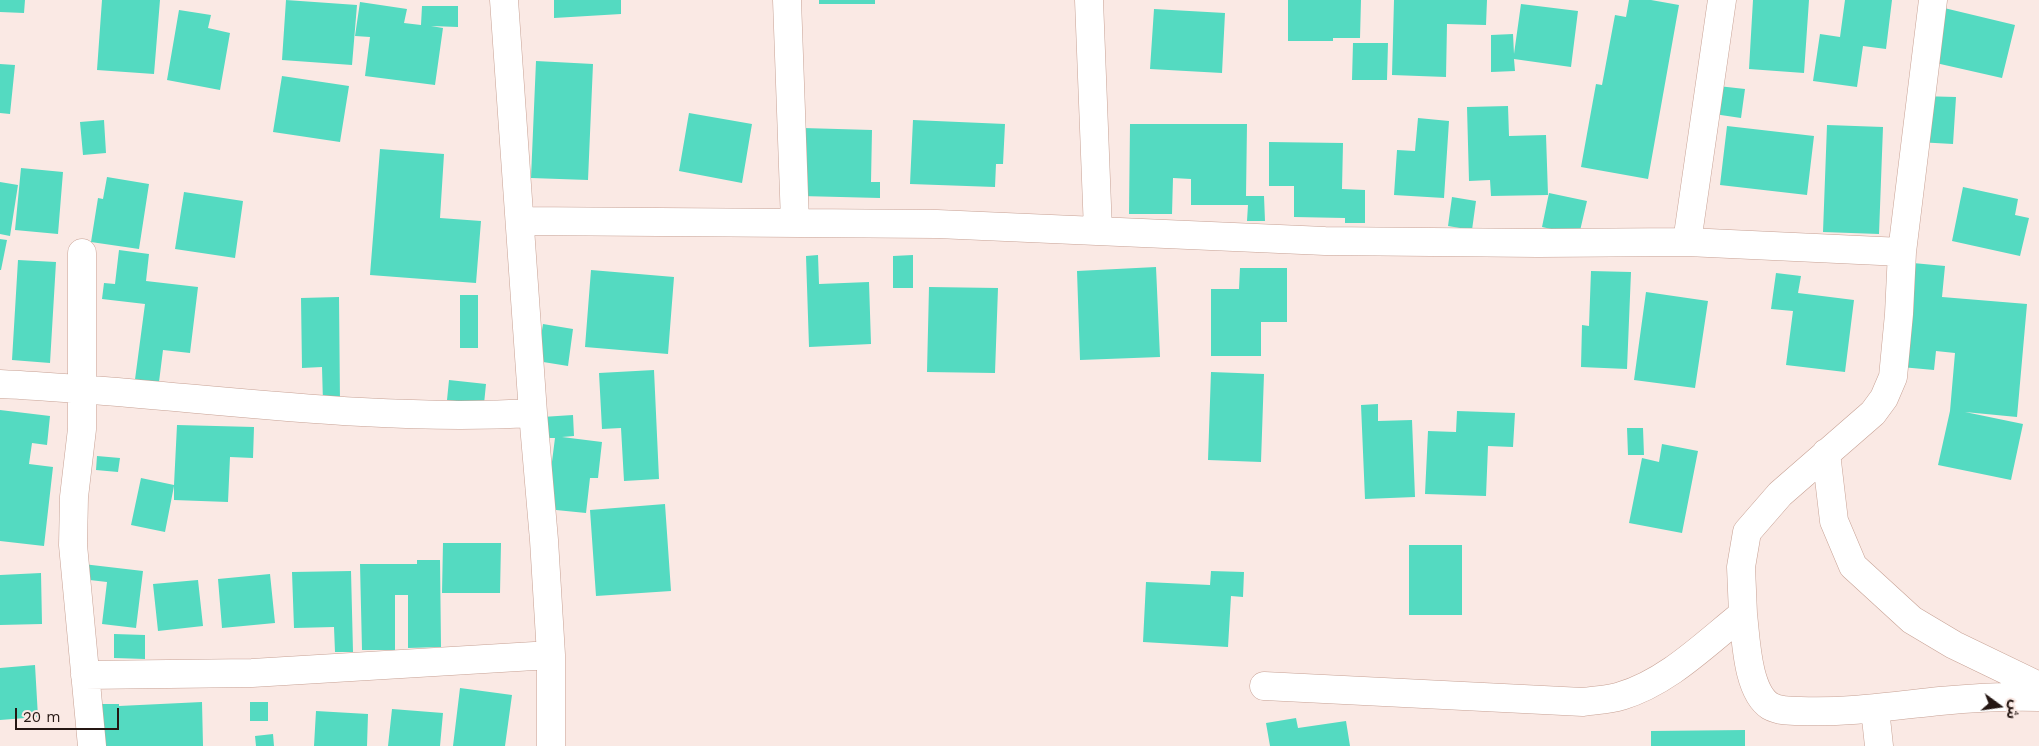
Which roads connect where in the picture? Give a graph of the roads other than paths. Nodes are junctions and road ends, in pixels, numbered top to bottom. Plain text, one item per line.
1 (504, 0) edge
2 (787, 0) edge
3 (1089, 0) edge
4 (1722, 0) edge
5 (1934, 0) edge
6 (520, 221) junction
7 (795, 222) junction
8 (1098, 231) junction
9 (1686, 242) junction
10 (1902, 252) junction
11 (82, 253) dead end
12 (0, 384) edge
13 (81, 388) junction
14 (533, 414) junction
15 (1826, 453) junction
16 (1743, 614) junction
17 (551, 655) junction
18 (85, 675) junction
19 (1264, 686) dead end
20 (2039, 686) edge
21 (2039, 697) edge
22 (1875, 709) junction
23 (92, 746) edge
24 (551, 746) edge
25 (1879, 746) edge

1 - 6 street
2 - 7 street
3 - 8 street
4 - 9 street
5 - 10 street
6 - 7 street
6 - 14 street
7 - 8 street
8 - 9 street
9 - 10 street
10 - 15 street
11 - 13 street
12 - 13 street
13 - 14 street
13 - 18 street
14 - 17 street
15 - 16 street
15 - 20 street
16 - 19 street
16 - 22 street
17 - 18 street
17 - 24 street
18 - 23 street
21 - 22 street
22 - 25 street

